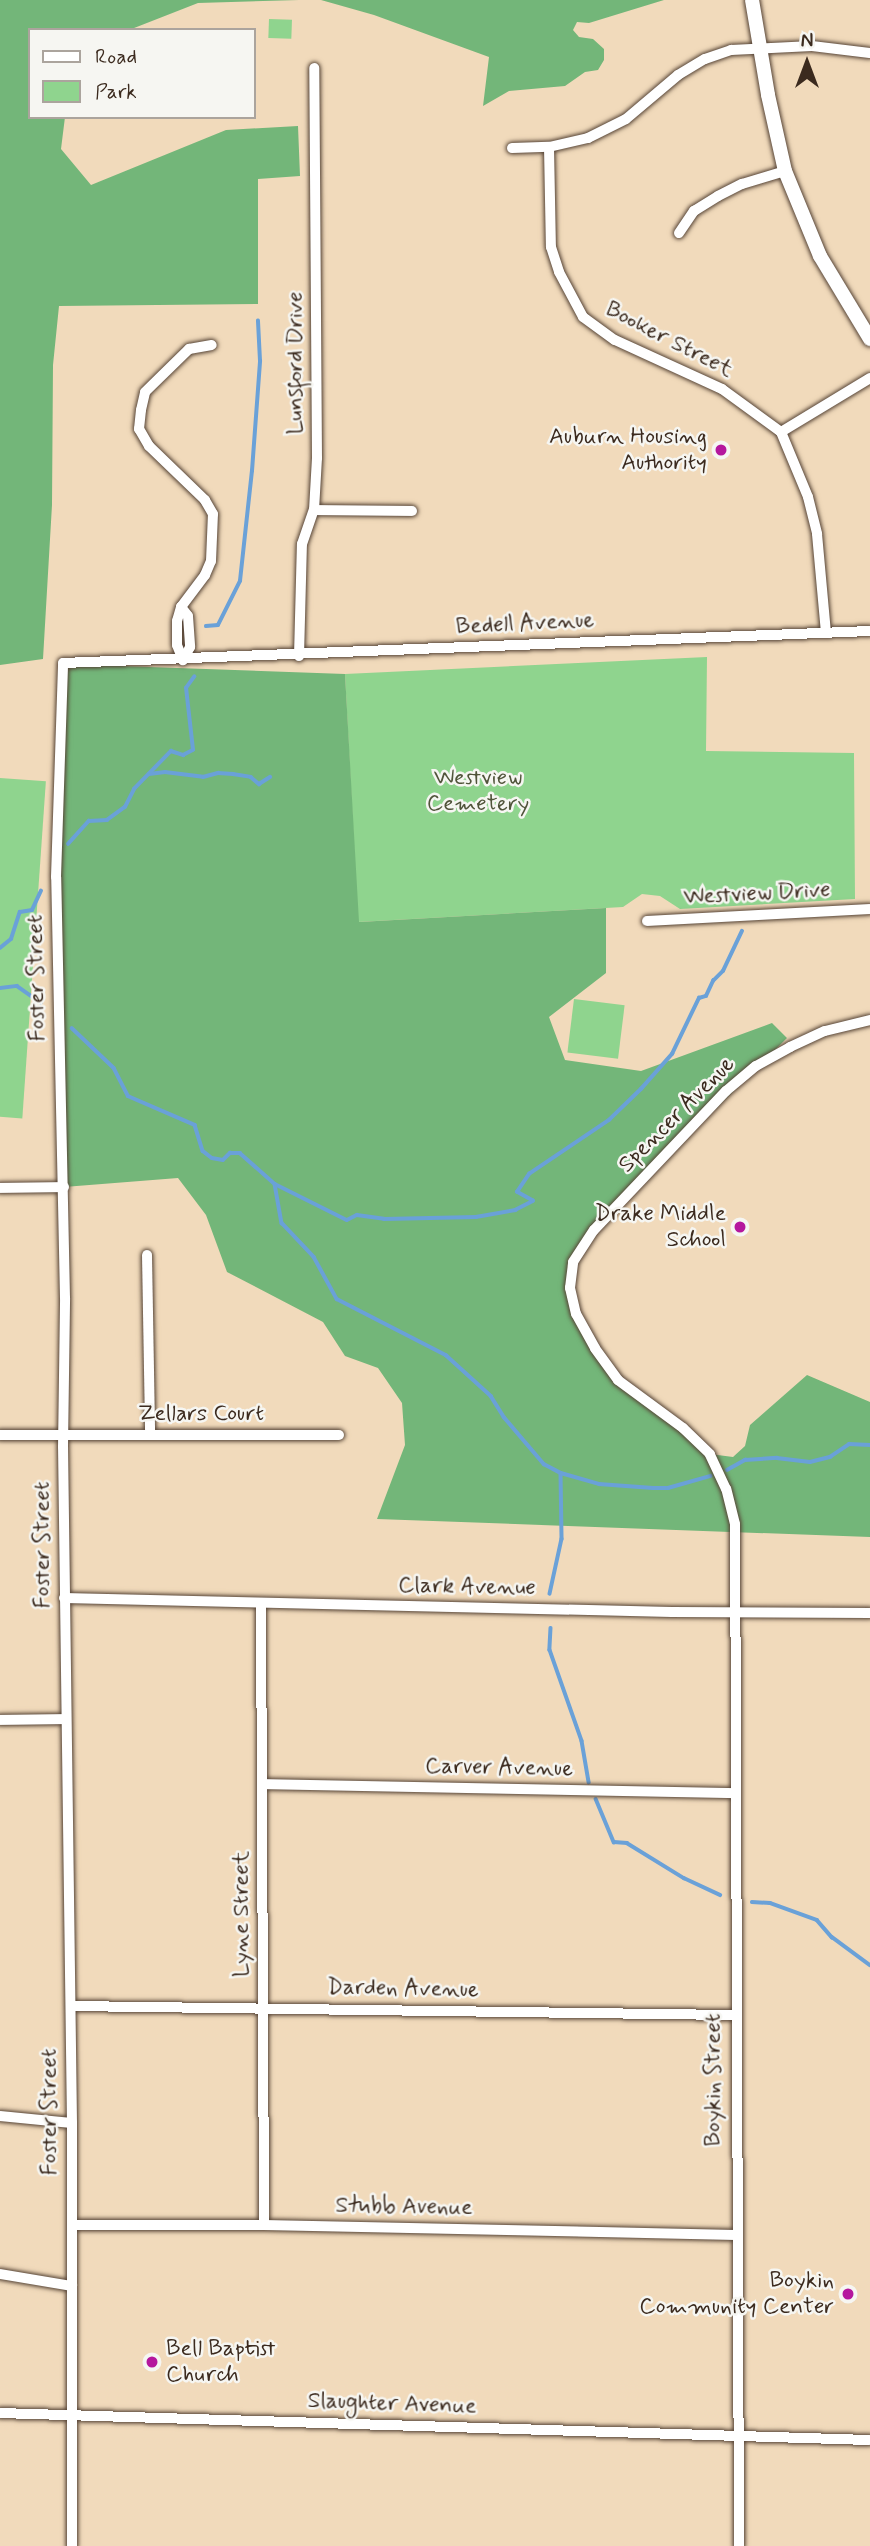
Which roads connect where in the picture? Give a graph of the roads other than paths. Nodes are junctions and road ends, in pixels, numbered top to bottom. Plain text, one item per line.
1 (752, 0) edge
2 (759, 47) junction
3 (870, 53) edge
4 (314, 68) dead end
5 (549, 147) junction
6 (512, 148) dead end
7 (785, 171) junction
8 (679, 233) dead end
9 (870, 339) edge
10 (212, 345) dead end
11 (870, 378) edge
12 (781, 432) junction
13 (314, 510) junction
14 (412, 511) dead end
15 (870, 631) edge
16 (826, 632) junction
17 (299, 656) junction
18 (183, 660) junction
19 (870, 909) edge
20 (647, 921) dead end
21 (870, 1020) edge
22 (64, 1187) junction
23 (0, 1188) edge
24 (146, 1255) dead end
25 (63, 1435) junction
26 (150, 1435) junction
27 (339, 1435) dead end
28 (0, 1436) edge
29 (64, 1598) junction
30 (261, 1604) junction
31 (735, 1613) junction
32 (870, 1613) edge
33 (65, 1719) junction
34 (0, 1720) edge
35 (263, 1784) junction
36 (734, 1793) junction
37 (71, 2006) junction
38 (263, 2007) junction
39 (735, 2015) junction
40 (0, 2116) edge
41 (72, 2123) junction
42 (72, 2225) junction
43 (264, 2225) junction
44 (736, 2235) junction
45 (0, 2274) edge
46 (72, 2286) junction
47 (0, 2413) edge
48 (71, 2416) junction
49 (741, 2435) junction
50 (870, 2441) edge
51 (72, 2546) edge
52 (739, 2546) edge

1 - 2 street
2 - 3 street
2 - 5 street
2 - 7 street
4 - 13 street, Lunsford Drive
5 - 6 street
5 - 12 street, Booker Street
7 - 8 street
7 - 9 street
10 - 18 street
11 - 12 street
12 - 16 street
13 - 14 street
13 - 17 street, Lunsford Drive
15 - 16 street, Bedell Avenue
16 - 17 street, Bedell Avenue
17 - 18 street, Bedell Avenue
18 - 22 street, Foster Street
19 - 20 street, Westview Drive
21 - 31 street, Spencer Avenue
22 - 23 street
22 - 25 street, Foster Street
24 - 26 street
25 - 26 street, Zellars Court
25 - 28 street, Zellars Court
25 - 29 street, Foster Street
26 - 27 street, Zellars Court
29 - 30 street, Clark Avenue
29 - 33 street, Foster Street
30 - 31 street, Clark Avenue
30 - 35 street, Lyne Street
31 - 32 street, Clark Avenue
31 - 36 street, Boykin Street
33 - 34 street
33 - 37 street, Foster Street
35 - 36 street, Carver Avenue
35 - 38 street, Lyne Street
36 - 39 street, Boykin Street
37 - 38 street, Darden Avenue
37 - 41 street, Foster Street
38 - 39 street, Darden Avenue
38 - 43 street, Lyne Street
39 - 44 street, Boykin Street
40 - 41 street
41 - 42 street, Foster Street
42 - 43 street, Stubb Avenue
42 - 46 street, Foster Street
43 - 44 street, Stubb Avenue
44 - 49 street, Boykin Street
45 - 46 street
46 - 48 street, Foster Street
47 - 48 street, Slaughter Avenue
48 - 49 street, Slaughter Avenue
48 - 51 street, Foster Street
49 - 50 street, Slaughter Avenue
49 - 52 street, Boykin Street

